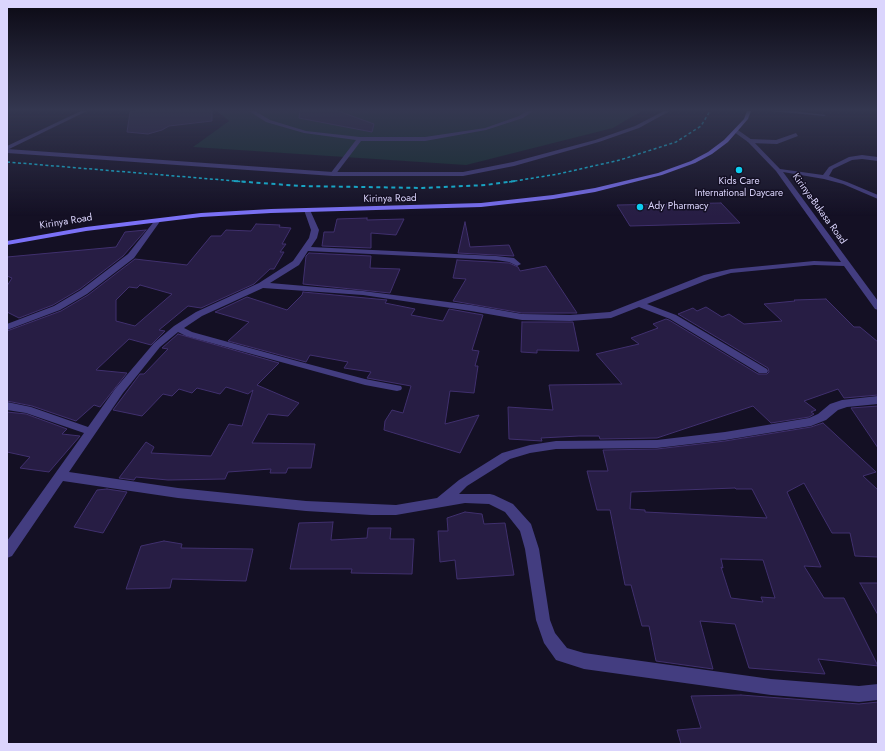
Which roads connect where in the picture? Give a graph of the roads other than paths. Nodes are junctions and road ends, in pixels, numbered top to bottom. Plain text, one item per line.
1 (355, 146) edge
2 (579, 146) edge
3 (718, 146) edge
4 (754, 146) edge
5 (7, 151) edge
6 (878, 160) edge
7 (778, 170) junction
8 (333, 174) junction
9 (825, 178) junction
10 (878, 197) edge
11 (307, 210) junction
12 (158, 220) junction
13 (7, 243) edge
14 (307, 249) junction
15 (517, 264) dead end
16 (846, 264) junction
17 (262, 285) junction
18 (640, 304) junction
19 (878, 307) edge
20 (7, 327) edge
21 (177, 328) junction
22 (763, 372) dead end
23 (397, 388) dead end
24 (878, 400) edge
25 (7, 406) edge
26 (92, 432) junction
27 (61, 476) junction
28 (441, 502) junction
29 (9, 545) edge
30 (878, 692) edge

1 - 8 street
2 - 8 street
3 - 11 main road, Kirinya Road
4 - 7 street, Kirinya-Bukasa Road
5 - 8 street
6 - 9 street
7 - 9 street
7 - 16 street, Kirinya-Bukasa Road
9 - 10 street
11 - 12 main road, Kirinya Road
11 - 14 street
12 - 13 main road, Kirinya Road
12 - 20 street
14 - 15 street
14 - 17 street
16 - 18 street
16 - 19 street, Kirinya-Bukasa Road
17 - 18 street
17 - 21 street
18 - 22 street
21 - 23 street
21 - 26 street
24 - 28 street
25 - 26 street
26 - 27 street
27 - 28 street
27 - 29 street
28 - 30 street

